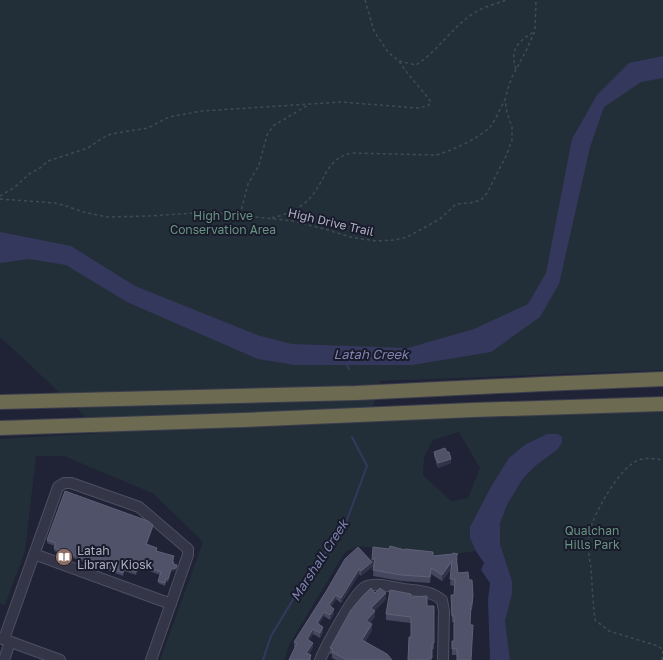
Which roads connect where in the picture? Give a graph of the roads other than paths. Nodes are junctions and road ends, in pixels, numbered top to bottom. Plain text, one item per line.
1 (663, 379) edge
2 (0, 402) edge
3 (663, 404) edge
4 (0, 428) edge
5 (34, 554) junction
6 (171, 604) junction
7 (5, 640) edge
8 (4, 660) edge
9 (60, 660) edge
10 (152, 660) edge
11 (321, 660) edge
12 (443, 660) edge

1 - 2 highway
3 - 4 highway
5 - 6 street
5 - 6 street
5 - 7 street
6 - 10 street
7 - 8 street
7 - 9 street
11 - 12 street

